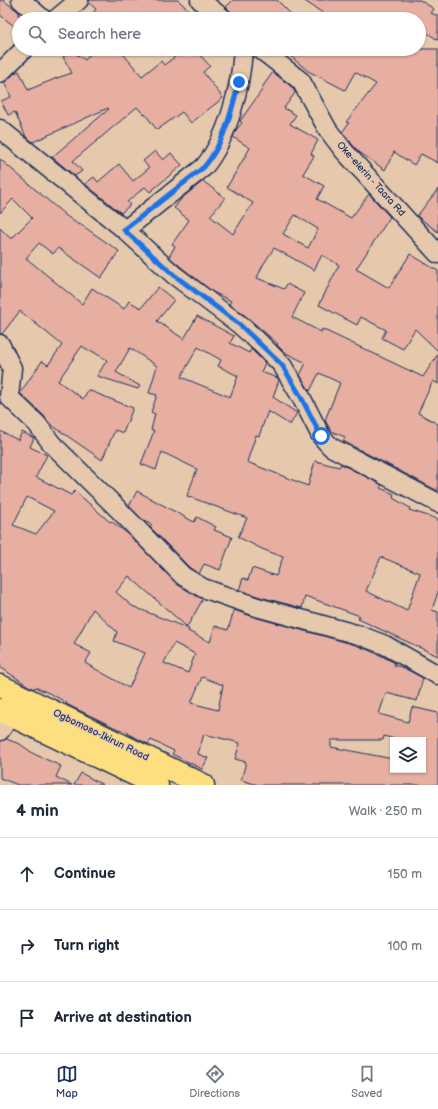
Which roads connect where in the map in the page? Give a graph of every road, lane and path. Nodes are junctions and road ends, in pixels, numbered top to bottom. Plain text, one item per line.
1 (21, 0) edge
2 (79, 0) edge
3 (200, 0) edge
4 (35, 12) edge
5 (64, 12) edge
6 (215, 12) edge
7 (17, 56) edge
8 (242, 56) edge
9 (269, 56) edge
10 (0, 73) edge
11 (0, 129) edge
12 (124, 230) junction
13 (438, 254) edge
14 (0, 344) edge
15 (438, 503) edge
16 (438, 675) edge
17 (0, 686) edge
18 (4, 719) edge
19 (157, 785) edge
20 (203, 785) edge

1 - 4 street
2 - 5 street
3 - 6 street
7 - 10 street
8 - 12 street
9 - 13 street, Oke-elerin - Taara Rd
11 - 12 street
12 - 15 street
14 - 16 street
17 - 20 main road, Ogbomoso-Ikirun Road
18 - 19 main road, Ogbomoso-Ikirun Road

